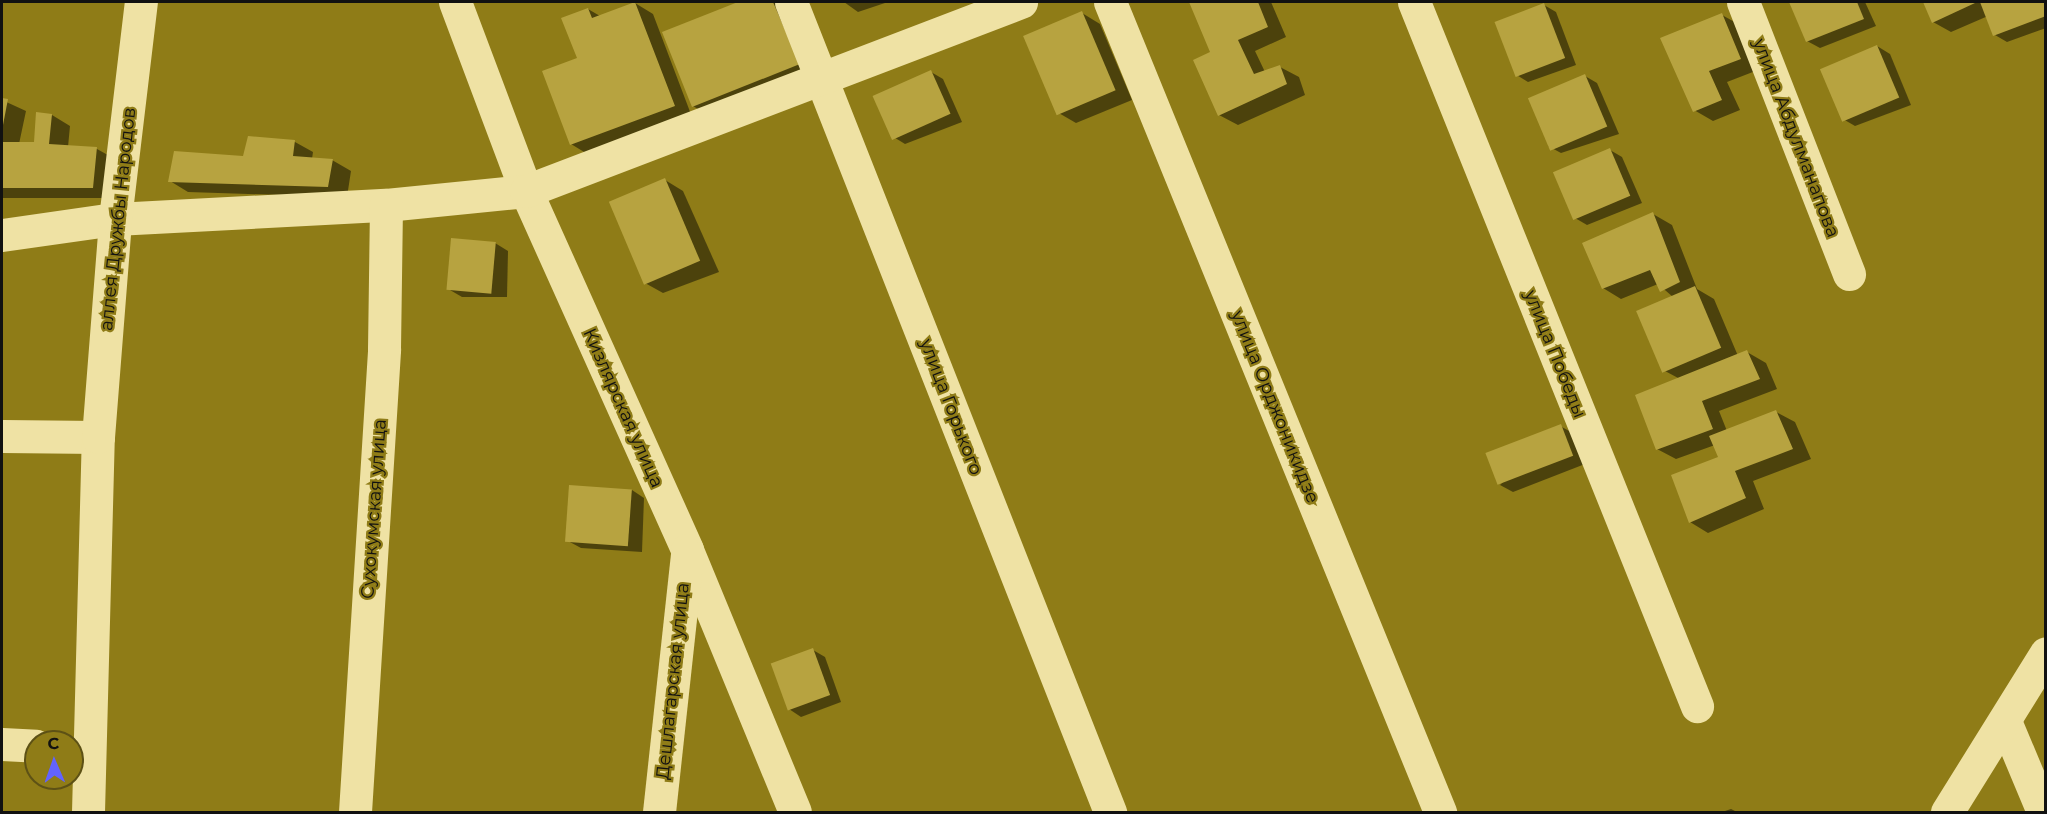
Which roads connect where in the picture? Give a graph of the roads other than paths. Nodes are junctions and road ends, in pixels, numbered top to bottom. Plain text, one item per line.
1 (141, 2) edge
2 (455, 2) edge
3 (791, 2) edge
4 (1021, 2) edge
5 (1110, 2) edge
6 (1414, 2) edge
7 (1743, 2) edge
8 (821, 76) junction
9 (526, 191) junction
10 (386, 205) junction
11 (115, 219) junction
12 (2, 235) edge
13 (1849, 274) dead end
14 (2, 436) edge
15 (98, 437) junction
16 (687, 550) junction
17 (2046, 653) edge
18 (1697, 706) dead end
19 (2005, 721) junction
20 (83, 730) edge
21 (2, 744) edge
22 (24, 745) edge
23 (84, 770) edge
24 (88, 813) edge
25 (355, 813) edge
26 (659, 813) edge
27 (795, 813) edge
28 (1110, 813) edge
29 (1440, 813) edge
30 (1947, 813) edge
31 (2043, 813) edge

1 - 11 street, аллея Дружбы Народов
2 - 9 street, Кизлярская улица
3 - 8 street, улица Горького
4 - 8 street
5 - 29 street, улица Орджоникидзе
6 - 18 street, улица Победы
7 - 13 street, улица Абдулманапова
8 - 9 street
8 - 28 street, улица Горького
9 - 10 street
9 - 16 street, Кизлярская улица
10 - 11 street
10 - 25 street, Сухокумская улица
11 - 12 street
11 - 15 street, аллея Дружбы Народов
14 - 15 street
15 - 20 street, аллея Дружбы Народов
16 - 26 street, Дешлагарская улица
16 - 27 street, Кизлярская улица
17 - 19 street
19 - 30 street
19 - 31 street
21 - 22 street
23 - 24 street, аллея Дружбы Народов

